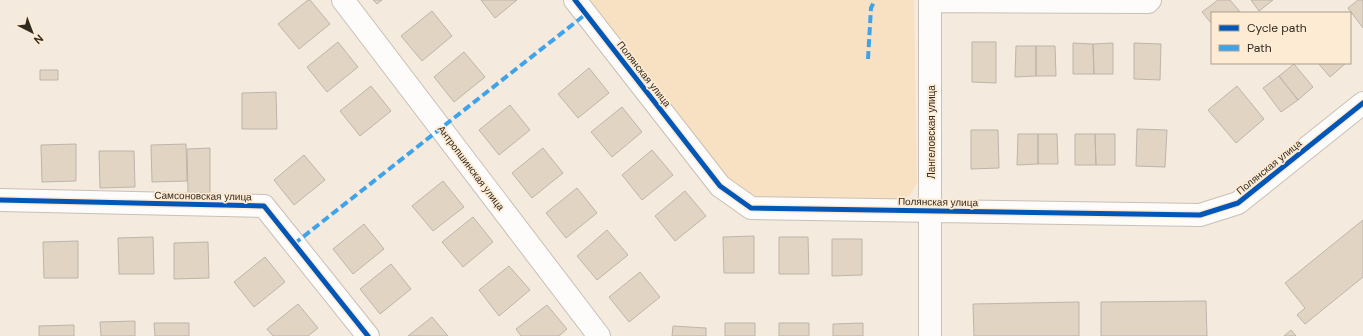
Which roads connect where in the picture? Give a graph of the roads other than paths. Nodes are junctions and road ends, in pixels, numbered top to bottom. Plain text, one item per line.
1 (343, 0) edge
2 (575, 0) edge
3 (930, 0) edge
4 (1150, 0) edge
5 (1363, 103) edge
6 (0, 200) edge
7 (931, 210) junction
8 (368, 336) edge
9 (599, 336) edge
10 (930, 336) edge

1 - 9 street, Антропшинская улица
2 - 7 street, Полянская улица
3 - 4 street
3 - 7 street, Лангеловская улица
5 - 7 street, Полянская улица
6 - 8 street, Самсоновская улица
7 - 10 street, Лангеловская улица

